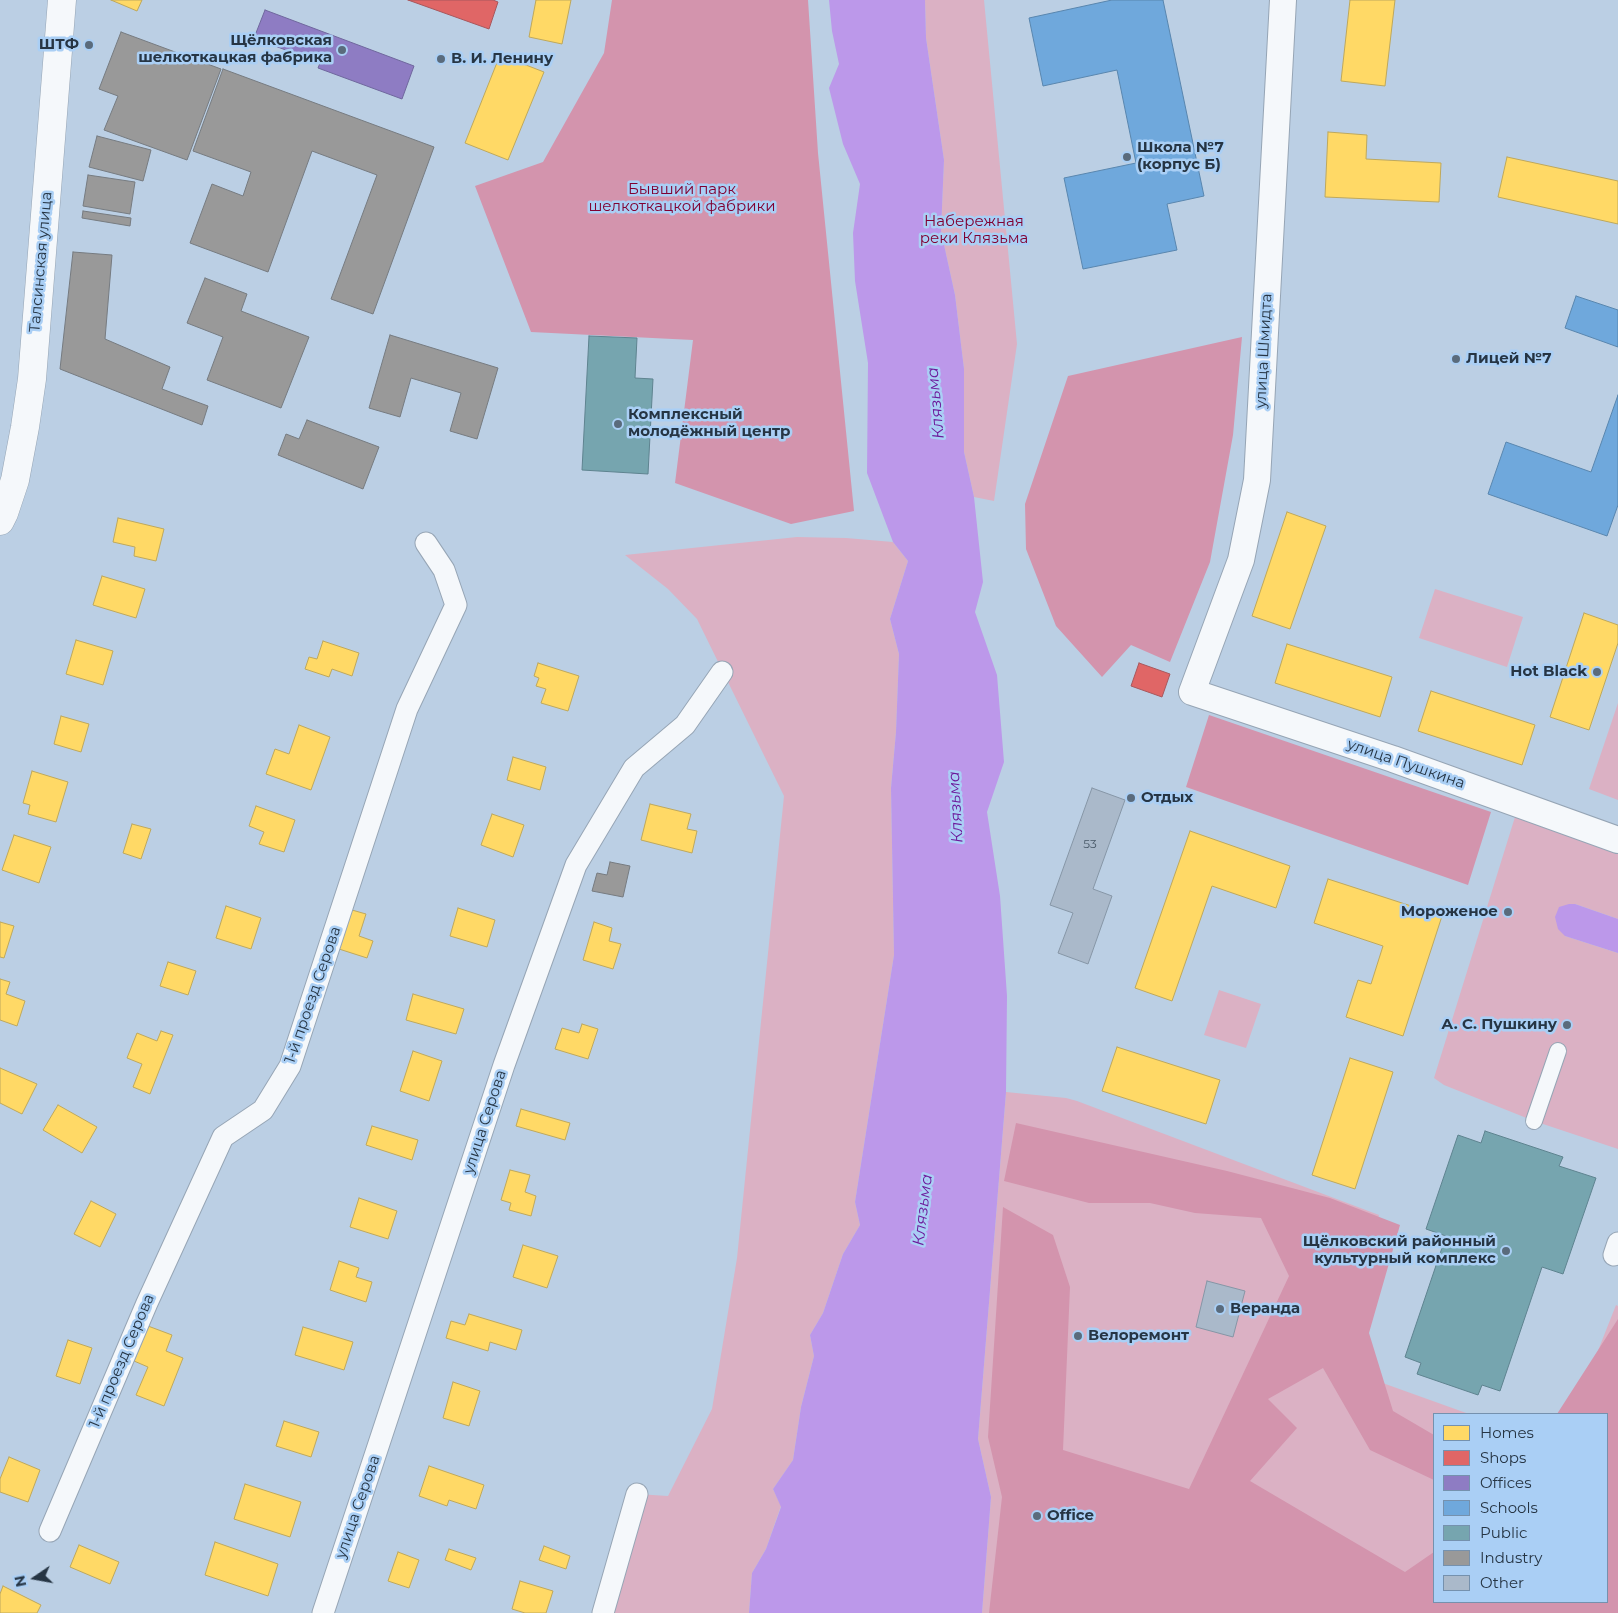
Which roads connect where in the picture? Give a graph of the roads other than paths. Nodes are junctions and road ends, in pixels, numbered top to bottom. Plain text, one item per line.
1 (62, 0) edge
2 (1282, 0) edge
3 (0, 521) edge
4 (426, 543) dead end
5 (722, 672) dead end
6 (1192, 692) joint
7 (1618, 840) edge
8 (1558, 1051) dead end
9 (1534, 1121) dead end
10 (637, 1494) dead end
11 (50, 1531) dead end
12 (323, 1613) edge
13 (603, 1613) edge

1 - 3 main road, Талсинская улица
2 - 6 street, улица Шмидта
4 - 11 street, 1-й проезд Серова
5 - 12 street, улица Серова
6 - 7 street, улица Пушкина
8 - 9 street
10 - 13 street

